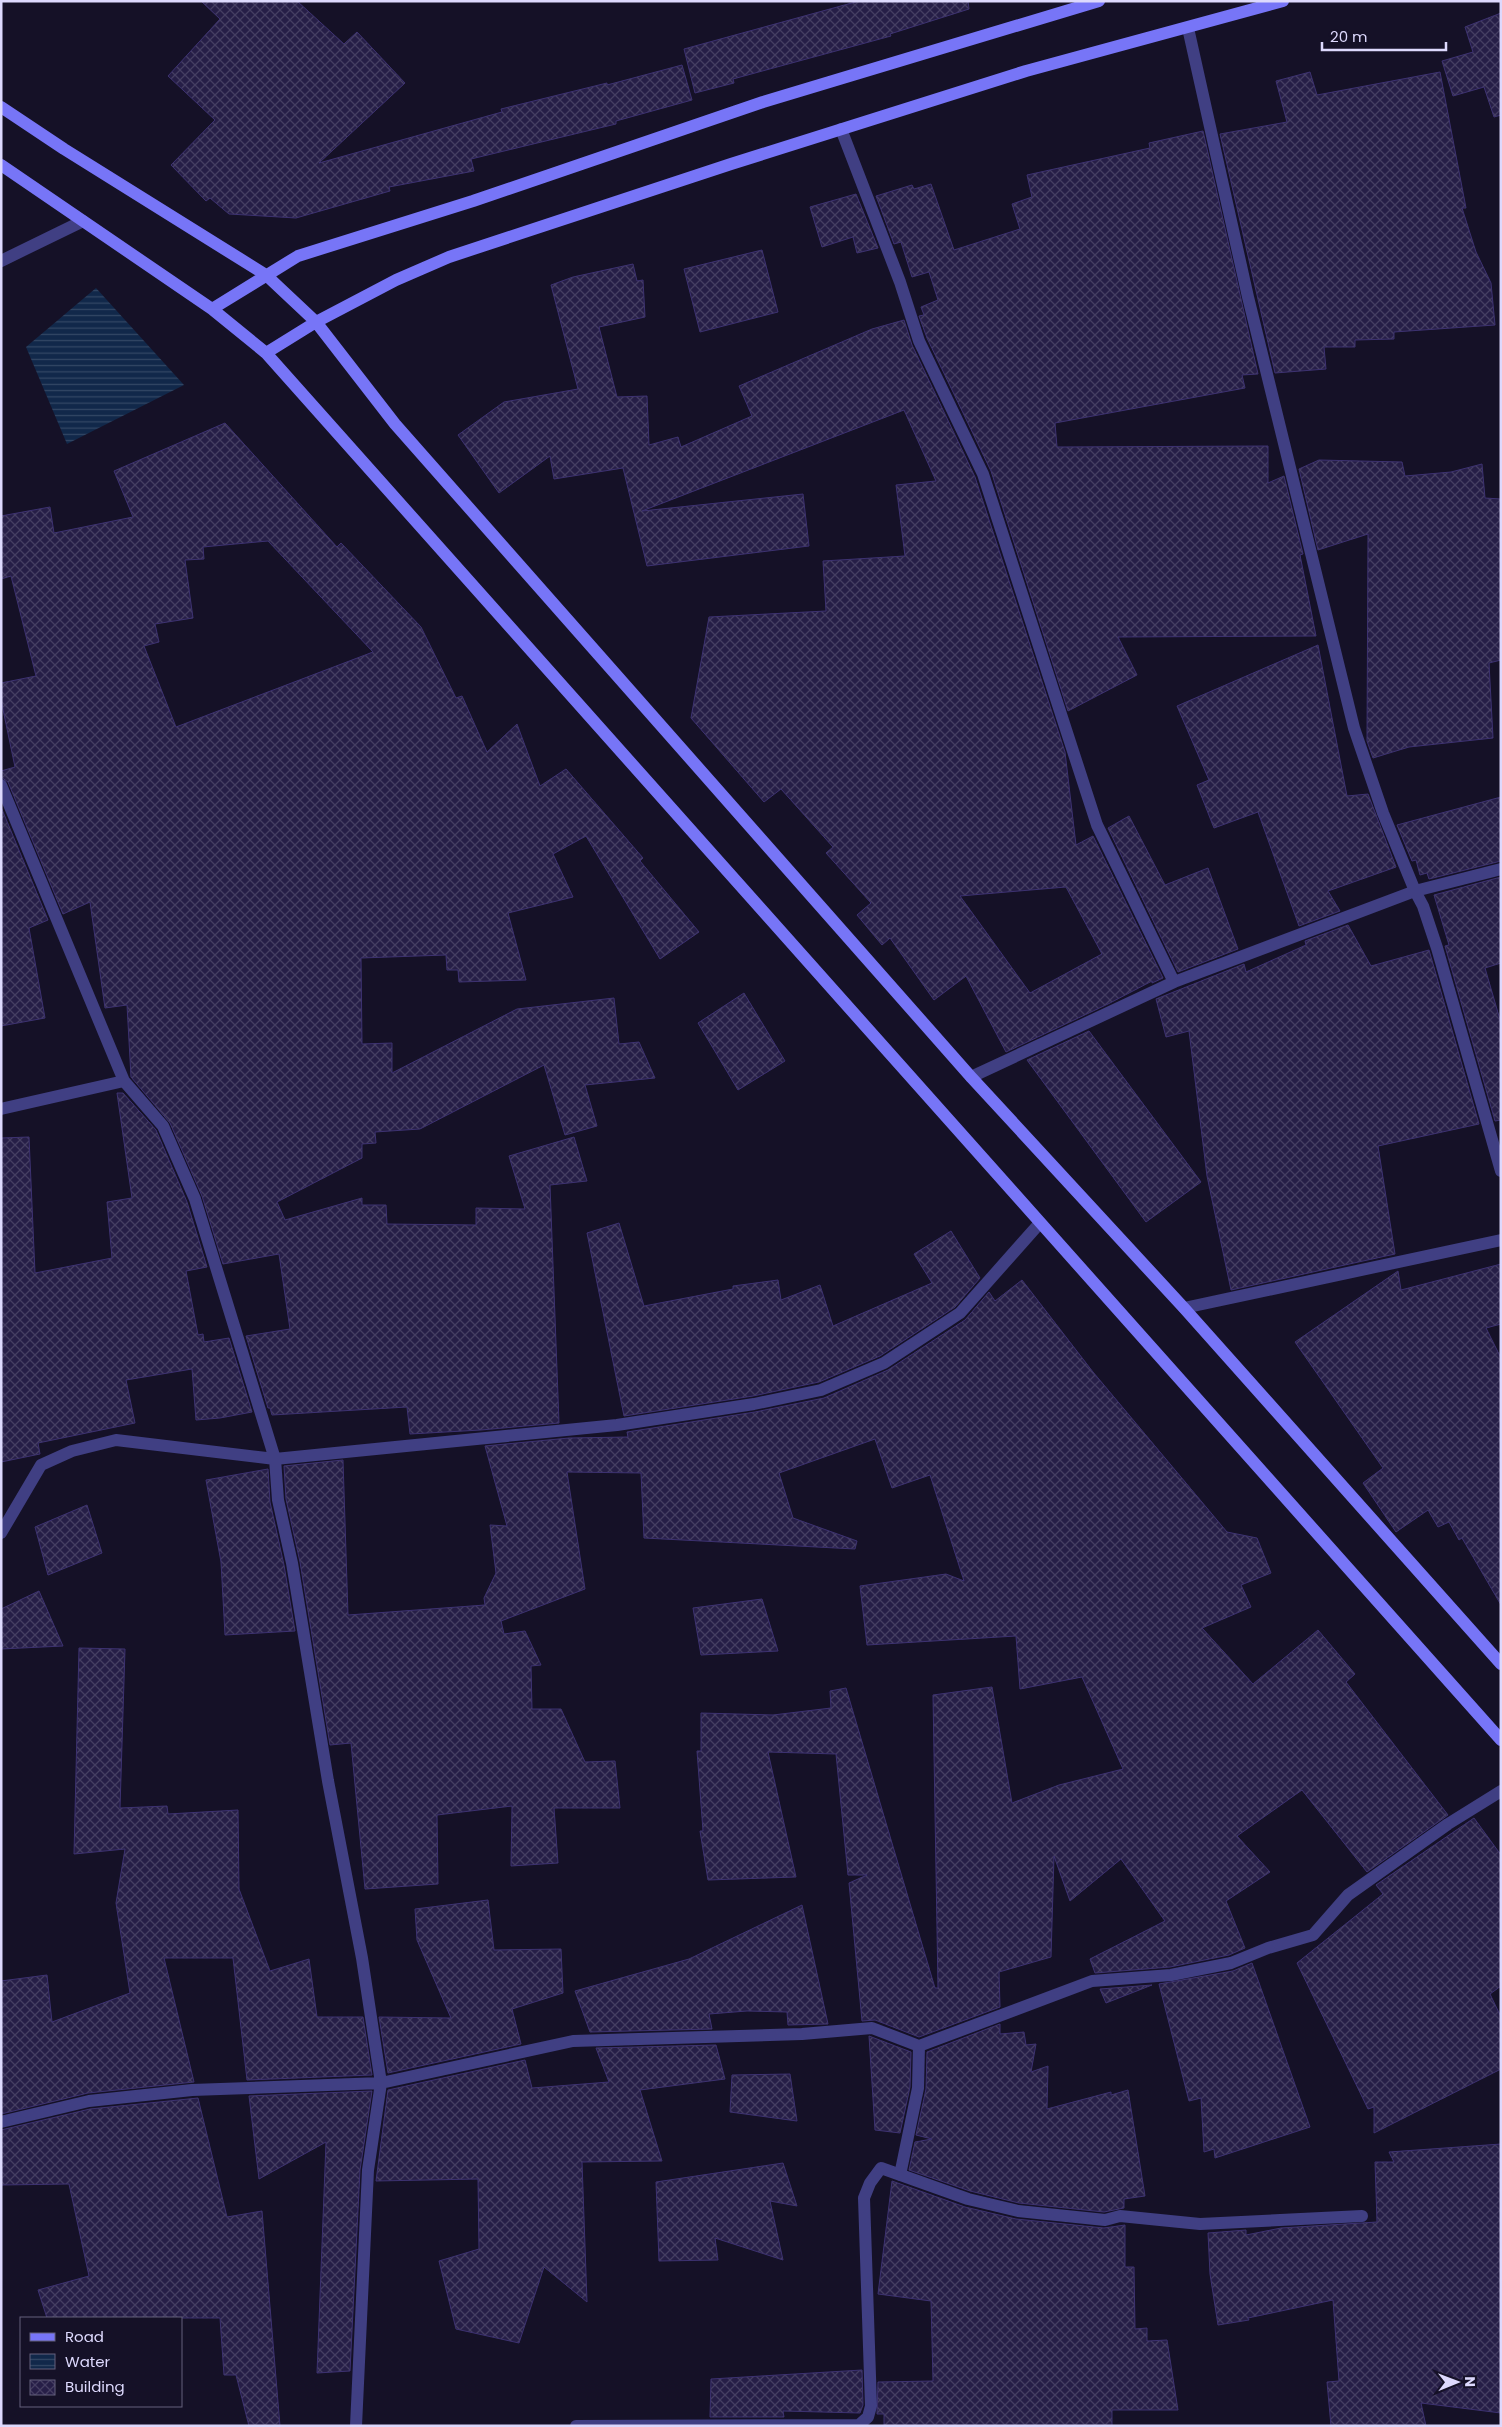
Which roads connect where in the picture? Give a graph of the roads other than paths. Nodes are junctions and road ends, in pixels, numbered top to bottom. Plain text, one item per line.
1 (1099, 1) edge
2 (1283, 1) edge
3 (1188, 28) junction
4 (1, 107) edge
5 (841, 129) junction
6 (1, 166) edge
7 (83, 221) junction
8 (1, 261) edge
9 (266, 275) junction
10 (212, 309) junction
11 (316, 322) junction
12 (266, 353) junction
13 (1, 785) edge
14 (1501, 869) edge
15 (1415, 891) junction
16 (1174, 982) junction
17 (971, 1077) junction
18 (124, 1081) junction
19 (1, 1109) edge
20 (1501, 1170) edge
21 (1039, 1224) junction
22 (1501, 1240) edge
23 (1184, 1308) junction
24 (275, 1459) junction
25 (1, 1533) edge
26 (1501, 1664) edge
27 (1501, 1740) edge
28 (1501, 1791) edge
29 (919, 2046) junction
30 (381, 2083) junction
31 (1, 2122) edge
32 (900, 2175) junction
33 (1362, 2216) dead end
34 (356, 2426) edge
35 (576, 2426) edge

1 - 9 main road
2 - 3 main road
3 - 5 main road
3 - 15 street
4 - 9 main road
5 - 11 main road
5 - 16 street
6 - 7 main road
7 - 8 street
7 - 10 main road
9 - 10 main road
9 - 11 main road
10 - 12 main road
11 - 12 main road
11 - 17 main road
12 - 21 main road
13 - 18 street
14 - 15 street
15 - 16 street
15 - 20 street
16 - 17 street
17 - 23 main road
18 - 19 street
18 - 24 street
21 - 24 street
21 - 27 main road
22 - 23 street
23 - 26 main road
24 - 25 street
24 - 30 street
28 - 29 street
29 - 30 street
29 - 32 street
30 - 31 street
30 - 34 street
32 - 33 street
32 - 35 street

